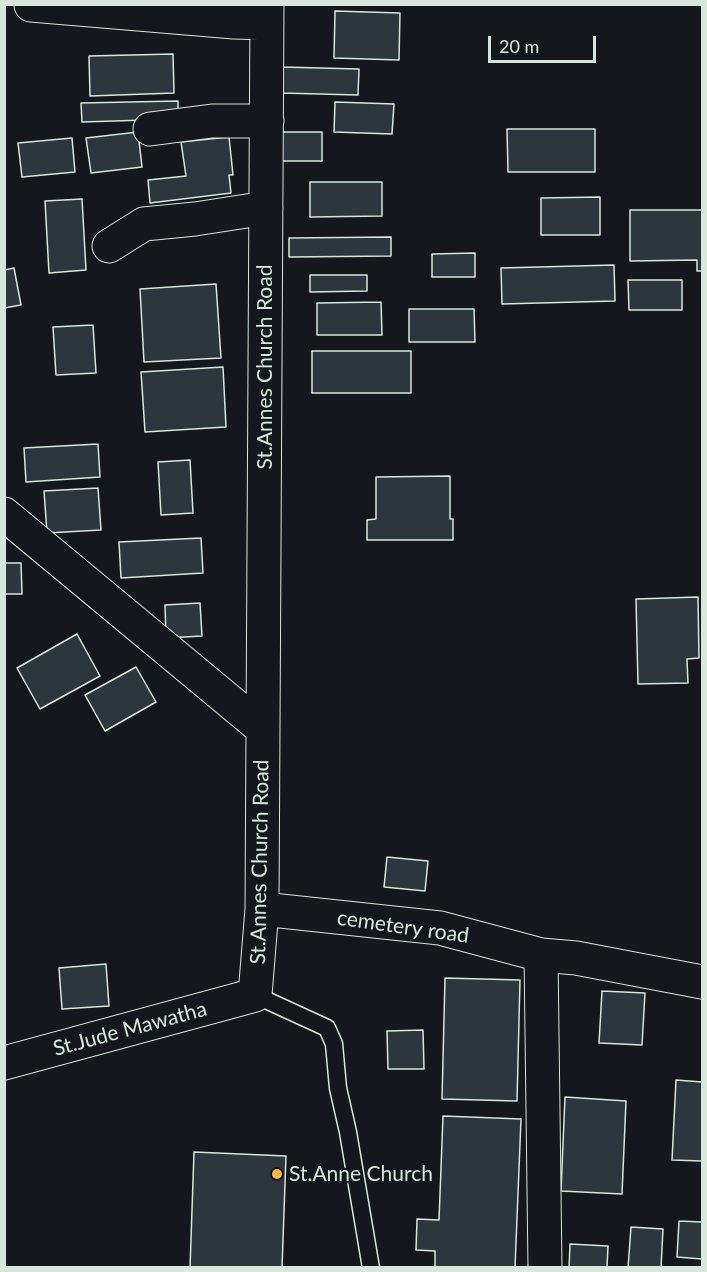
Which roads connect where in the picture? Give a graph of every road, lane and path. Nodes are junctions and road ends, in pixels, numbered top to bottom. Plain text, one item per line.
1 (30, 5) edge
2 (267, 14) edge
3 (267, 121) junction
4 (150, 129) dead end
5 (266, 208) junction
6 (109, 246) dead end
7 (4, 514) edge
8 (263, 729) junction
9 (262, 909) junction
10 (541, 955) junction
11 (702, 982) edge
12 (255, 995) junction
13 (4, 1064) edge
14 (371, 1268) edge
15 (545, 1268) edge

1 - 2 street
2 - 3 street, St.Annes Church Road
3 - 4 street
3 - 5 street, St.Annes Church Road
5 - 6 street
5 - 8 street, St.Annes Church Road
7 - 8 street, St.Annes Church Road
8 - 9 street, St.Annes Church Road
9 - 10 street, cemetery road
9 - 12 street, St.Annes Church Road
10 - 11 street, cemetery road
10 - 15 street
12 - 13 street, St.Jude Mawatha
12 - 14 lane

